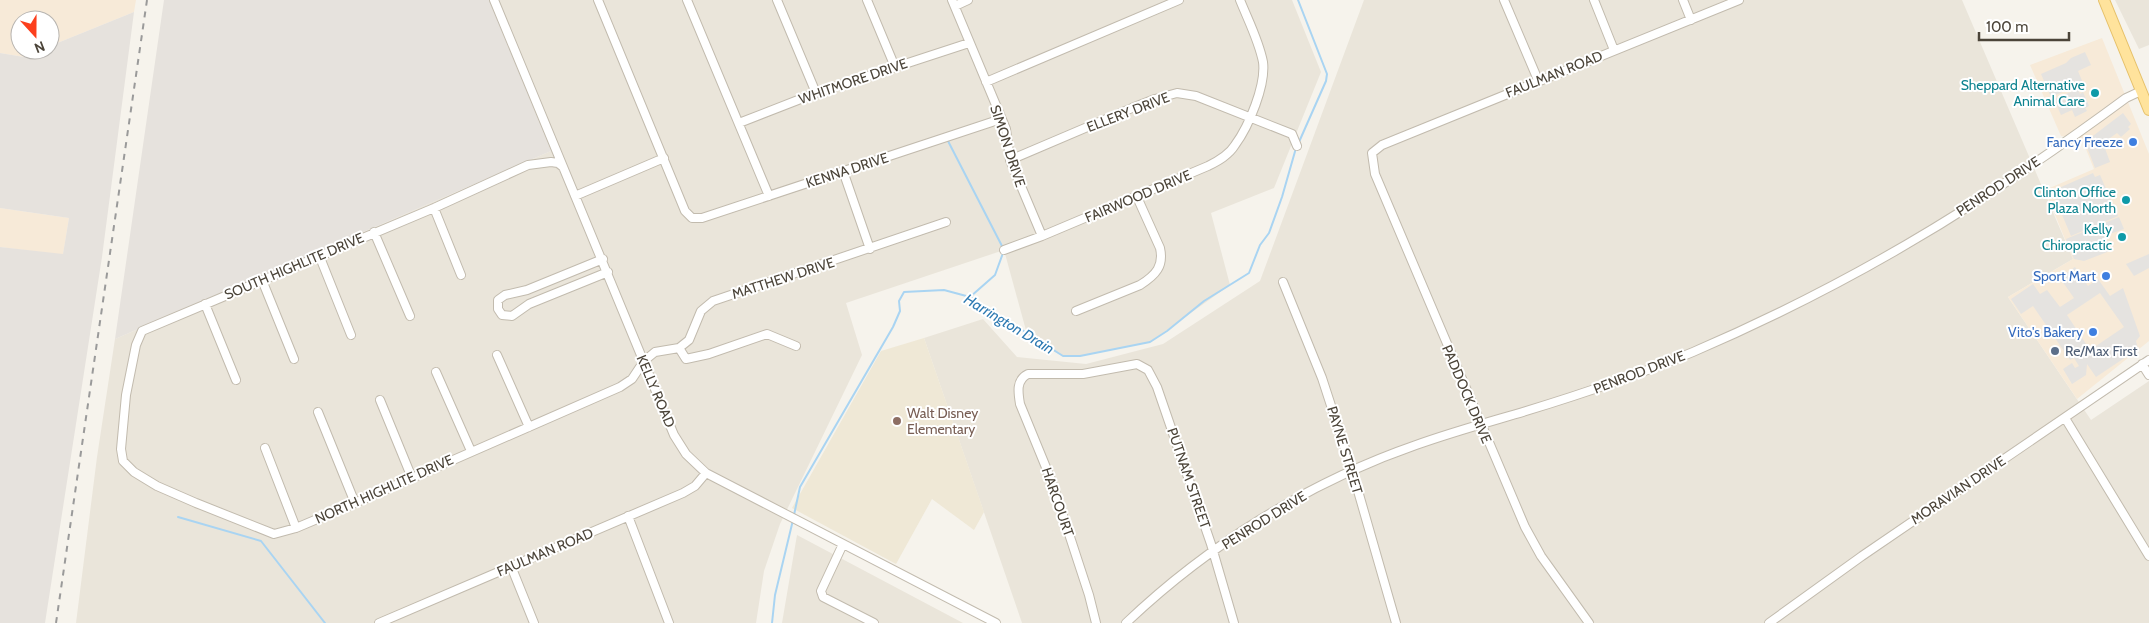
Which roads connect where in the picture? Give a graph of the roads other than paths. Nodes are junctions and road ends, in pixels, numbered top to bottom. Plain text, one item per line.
1 (494, 0) edge
2 (598, 0) edge
3 (687, 0) edge
4 (777, 0) edge
5 (867, 0) edge
6 (968, 0) edge
7 (1179, 0) edge
8 (1240, 0) edge
9 (1504, 0) edge
10 (1594, 0) edge
11 (1683, 0) edge
12 (1739, 0) edge
13 (2104, 0) edge
14 (953, 3) edge
15 (1691, 20) junction
16 (969, 43) junction
17 (1614, 50) junction
18 (895, 67) junction
19 (1538, 80) junction
20 (986, 82) junction
21 (2141, 90) junction
22 (816, 93) junction
23 (2149, 110) edge
24 (1250, 116) junction
25 (1001, 119) junction
26 (738, 123) junction
27 (1297, 146) dead end
28 (1372, 153) joint
29 (664, 158) junction
30 (1010, 160) junction
31 (563, 167) junction
32 (843, 171) junction
33 (575, 196) junction
34 (769, 196) junction
35 (1137, 197) junction
36 (434, 208) junction
37 (946, 222) dead end
38 (374, 232) junction
39 (1042, 236) junction
40 (870, 249) junction
41 (1004, 250) dead end
42 (319, 255) junction
43 (602, 260) junction
44 (608, 272) junction
45 (461, 275) dead end
46 (262, 280) junction
47 (1283, 282) dead end
48 (204, 304) junction
49 (1076, 311) dead end
50 (410, 316) dead end
51 (351, 335) dead end
52 (796, 346) dead end
53 (678, 348) junction
54 (496, 355) dead end
55 (294, 359) dead end
56 (644, 361) junction
57 (2146, 362) edge
58 (436, 372) dead end
59 (2149, 375) edge
60 (236, 380) dead end
61 (1020, 382) joint
62 (380, 400) dead end
63 (318, 412) dead end
64 (2065, 418) junction
65 (1480, 425) junction
66 (530, 427) junction
67 (266, 448) dead end
68 (471, 451) junction
69 (121, 456) joint
70 (1352, 470) junction
71 (706, 473) junction
72 (412, 478) junction
73 (356, 503) junction
74 (628, 516) junction
75 (296, 528) junction
76 (843, 544) junction
77 (1213, 551) junction
78 (2149, 556) edge
79 (511, 566) junction
80 (397, 620) edge
81 (379, 623) edge
82 (534, 623) edge
83 (669, 623) edge
84 (874, 623) edge
85 (996, 623) edge
86 (1096, 623) edge
87 (1126, 623) edge
88 (1234, 623) edge
89 (1396, 623) edge
90 (1590, 623) edge
91 (1769, 623) edge

1 - 31 street, KELLY ROAD
2 - 29 street
3 - 26 street
4 - 22 street
5 - 18 street
6 - 14 street
7 - 20 street
8 - 24 street, FAIRWOOD DRIVE
9 - 19 street
10 - 17 street
11 - 15 street
12 - 15 street, FAULMAN ROAD
13 - 21 main road
14 - 16 street, SIMON DRIVE
15 - 17 street, FAULMAN ROAD
16 - 18 street, WHITMORE DRIVE
16 - 20 street, SIMON DRIVE
17 - 19 street, FAULMAN ROAD
18 - 22 street, WHITMORE DRIVE
19 - 28 street, FAULMAN ROAD
20 - 25 street, SIMON DRIVE
21 - 23 main road
21 - 65 street, PENROD DRIVE
22 - 26 street, WHITMORE DRIVE
24 - 27 street, ELLERY DRIVE
24 - 30 street, ELLERY DRIVE
24 - 35 street, FAIRWOOD DRIVE
25 - 30 street, SIMON DRIVE
25 - 32 street, KENNA DRIVE
26 - 34 street
28 - 65 street, PADDOCK DRIVE
29 - 33 street
29 - 34 street, KENNA DRIVE
30 - 39 street, SIMON DRIVE
31 - 33 street, KELLY ROAD
31 - 36 street, SOUTH HIGHLITE DRIVE
32 - 34 street, KENNA DRIVE
32 - 40 street
33 - 43 street, KELLY ROAD
35 - 39 street, FAIRWOOD DRIVE
35 - 49 street
36 - 38 street, SOUTH HIGHLITE DRIVE
36 - 45 street
37 - 40 street, MATTHEW DRIVE
38 - 42 street, SOUTH HIGHLITE DRIVE
38 - 50 street
39 - 41 street, FAIRWOOD DRIVE
40 - 53 street, MATTHEW DRIVE
42 - 46 street, SOUTH HIGHLITE DRIVE
42 - 51 street
43 - 44 street, KELLY ROAD
43 - 44 street
44 - 56 street, KELLY ROAD
46 - 48 street, SOUTH HIGHLITE DRIVE
46 - 55 street
47 - 70 street, PAYNE STREET
48 - 60 street
48 - 69 street, SOUTH HIGHLITE DRIVE
52 - 53 street
53 - 56 street
54 - 66 street
56 - 66 street, NORTH HIGHLITE DRIVE
56 - 71 street, KELLY ROAD
57 - 59 street
57 - 64 street, MORAVIAN DRIVE
58 - 68 street
61 - 77 street, PUTNAM STREET
61 - 86 street, HARCOURT
62 - 72 street
63 - 73 street
64 - 78 street
64 - 91 street, MORAVIAN DRIVE
65 - 70 street, PENROD DRIVE
65 - 90 street, PADDOCK DRIVE
66 - 68 street, NORTH HIGHLITE DRIVE
67 - 75 street
68 - 72 street, NORTH HIGHLITE DRIVE
69 - 75 street, NORTH HIGHLITE DRIVE
70 - 77 street, PENROD DRIVE
70 - 89 street, PAYNE STREET
71 - 74 street, FAULMAN ROAD
71 - 76 street, KELLY ROAD
72 - 73 street, NORTH HIGHLITE DRIVE
73 - 75 street, NORTH HIGHLITE DRIVE
74 - 79 street, FAULMAN ROAD
74 - 83 street
76 - 84 street
76 - 85 street, KELLY ROAD
77 - 87 street, PENROD DRIVE
77 - 88 street, PUTNAM STREET
79 - 80 street, FAULMAN ROAD
79 - 82 street
80 - 81 street, FAULMAN ROAD

